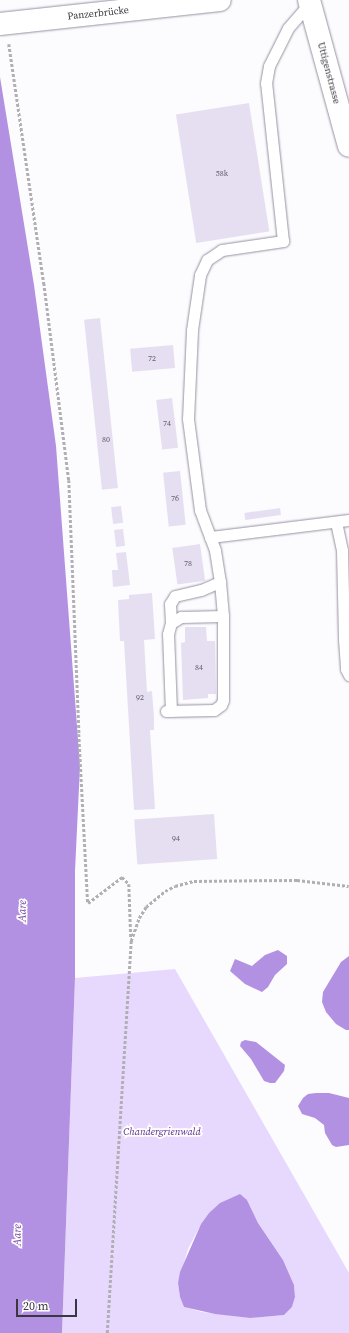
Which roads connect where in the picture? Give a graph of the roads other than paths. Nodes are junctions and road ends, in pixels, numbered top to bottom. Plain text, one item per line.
1 (220, 0) edge
2 (309, 1) edge
3 (4, 32) edge
4 (349, 146) edge
5 (349, 520) edge
6 (336, 522) junction
7 (210, 537) junction
8 (220, 582) junction
9 (222, 616) junction
10 (171, 623) junction
11 (349, 675) edge

1 - 3 street, Panzerbrücke, bridge
2 - 4 street, Uttigenstrasse
2 - 7 lane
5 - 6 lane
6 - 7 lane
6 - 11 lane
7 - 8 lane
8 - 9 lane
8 - 10 lane
9 - 10 lane
9 - 10 lane

